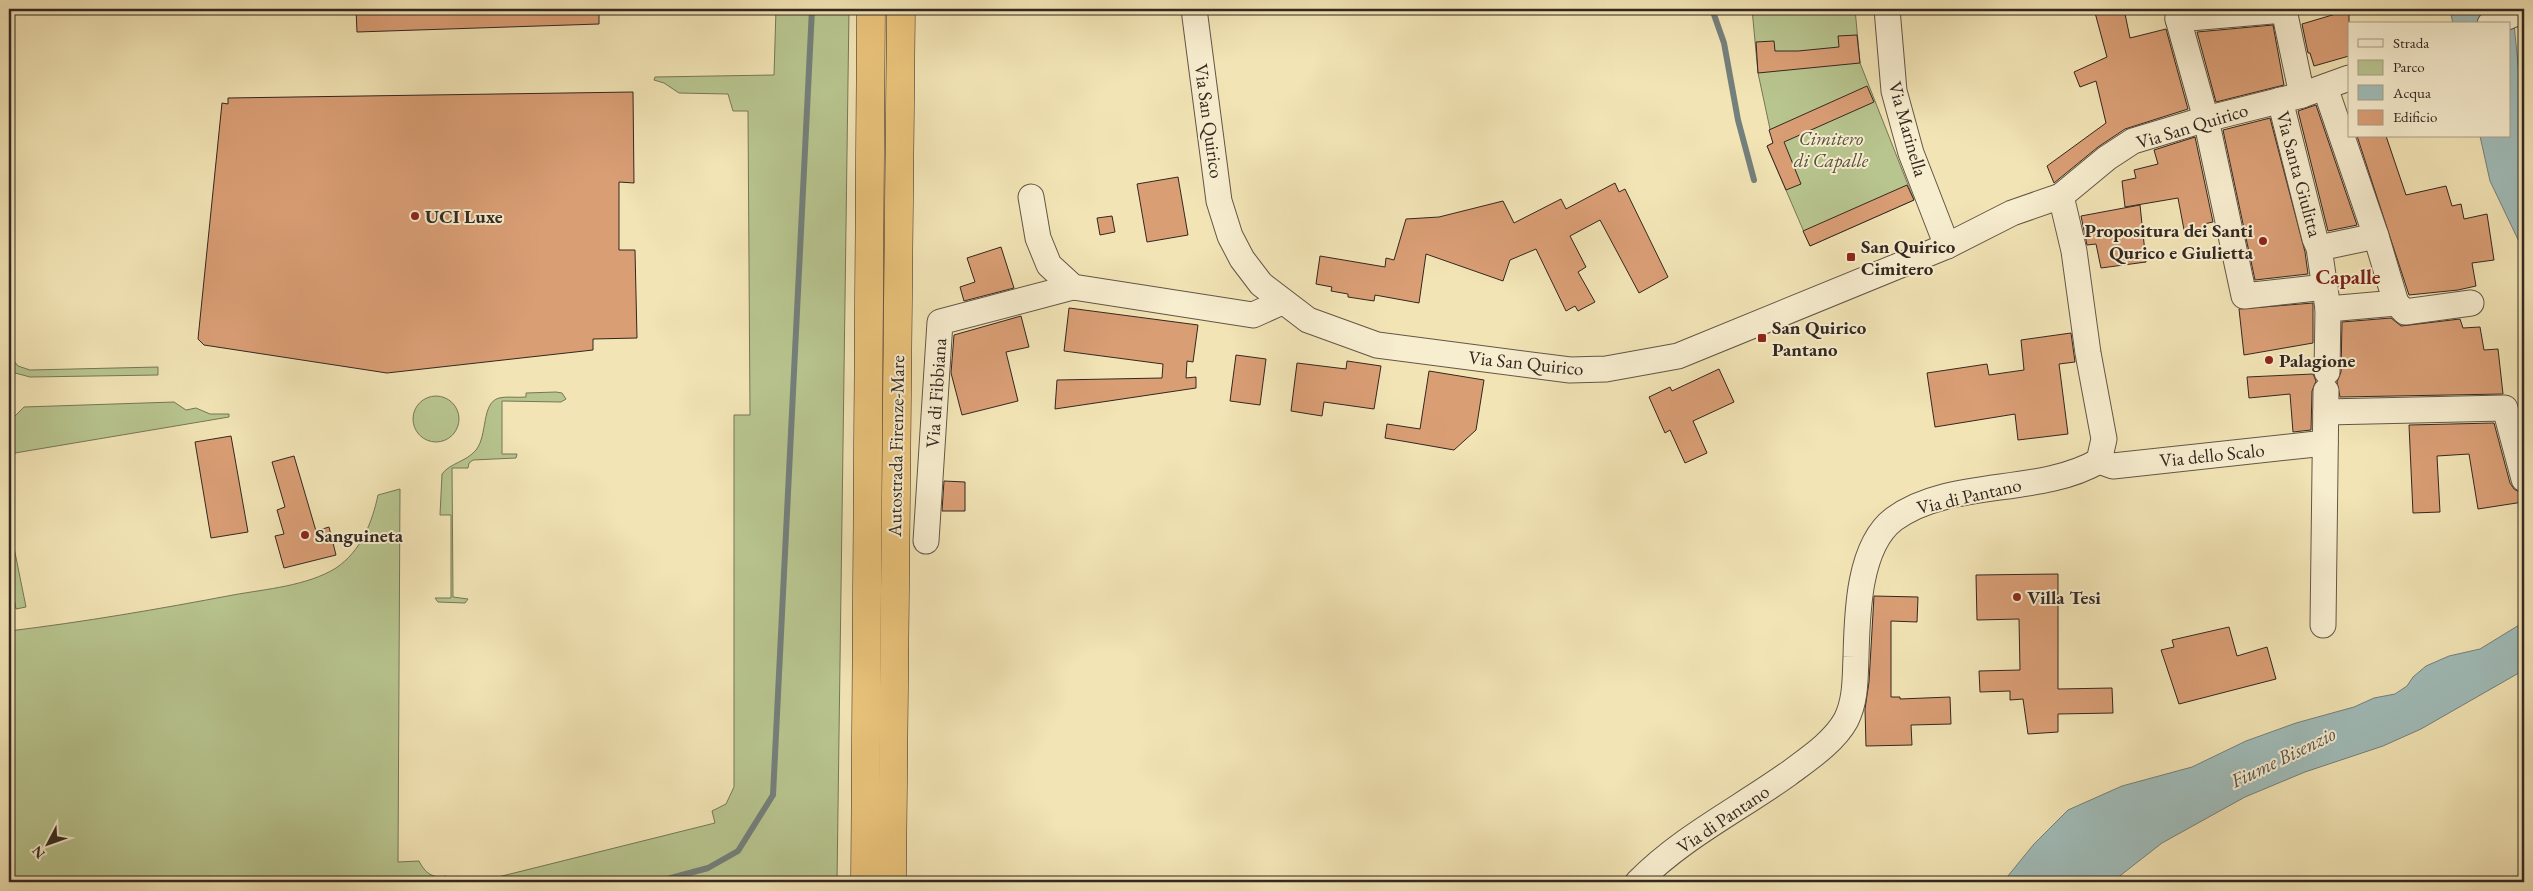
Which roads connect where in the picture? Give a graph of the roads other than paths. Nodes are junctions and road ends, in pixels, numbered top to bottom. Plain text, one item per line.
1 (871, 9) edge
2 (901, 9) edge
3 (1194, 9) edge
4 (1887, 9) edge
5 (2524, 10) edge
6 (2178, 14) edge
7 (2495, 22) edge
8 (2348, 78) edge
9 (2325, 87) junction
10 (2291, 97) junction
11 (2206, 119) junction
12 (2061, 196) junction
13 (1032, 197) dead end
14 (2376, 236) junction
15 (1947, 246) junction
16 (2319, 248) junction
17 (1073, 287) junction
18 (2327, 298) junction
19 (1282, 302) junction
20 (2396, 303) junction
21 (2471, 303) dead end
22 (2326, 392) junction
23 (2325, 442) junction
24 (2099, 461) junction
25 (2524, 479) edge
26 (926, 541) dead end
27 (2322, 625) dead end
28 (865, 878) edge
29 (892, 882) edge
30 (1638, 882) edge

1 - 28 highway, Autostrada Firenze-Mare
2 - 29 highway, Autostrada Firenze-Mare
3 - 19 street, Via San Quirico
4 - 15 street, Via Marinella
5 - 7 street
6 - 10 street, Via Santa Giulitta
6 - 11 street
8 - 9 street, Via San Quirico
9 - 10 street, Via San Quirico
9 - 14 street
10 - 11 street, Via San Quirico
10 - 16 street, Via Santa Giulitta
11 - 12 street, Via San Quirico
11 - 18 street
12 - 15 street, Via San Quirico
12 - 24 street
13 - 17 street
14 - 16 street
14 - 20 street
15 - 19 street, Via San Quirico
16 - 18 street, Via Santa Giulitta
17 - 19 street
17 - 26 street, Via di Fibbiana
18 - 20 street
18 - 22 street
20 - 21 street
22 - 23 street
22 - 25 street
23 - 24 street, Via dello Scalo
23 - 27 street
24 - 30 street, Via di Pantano

